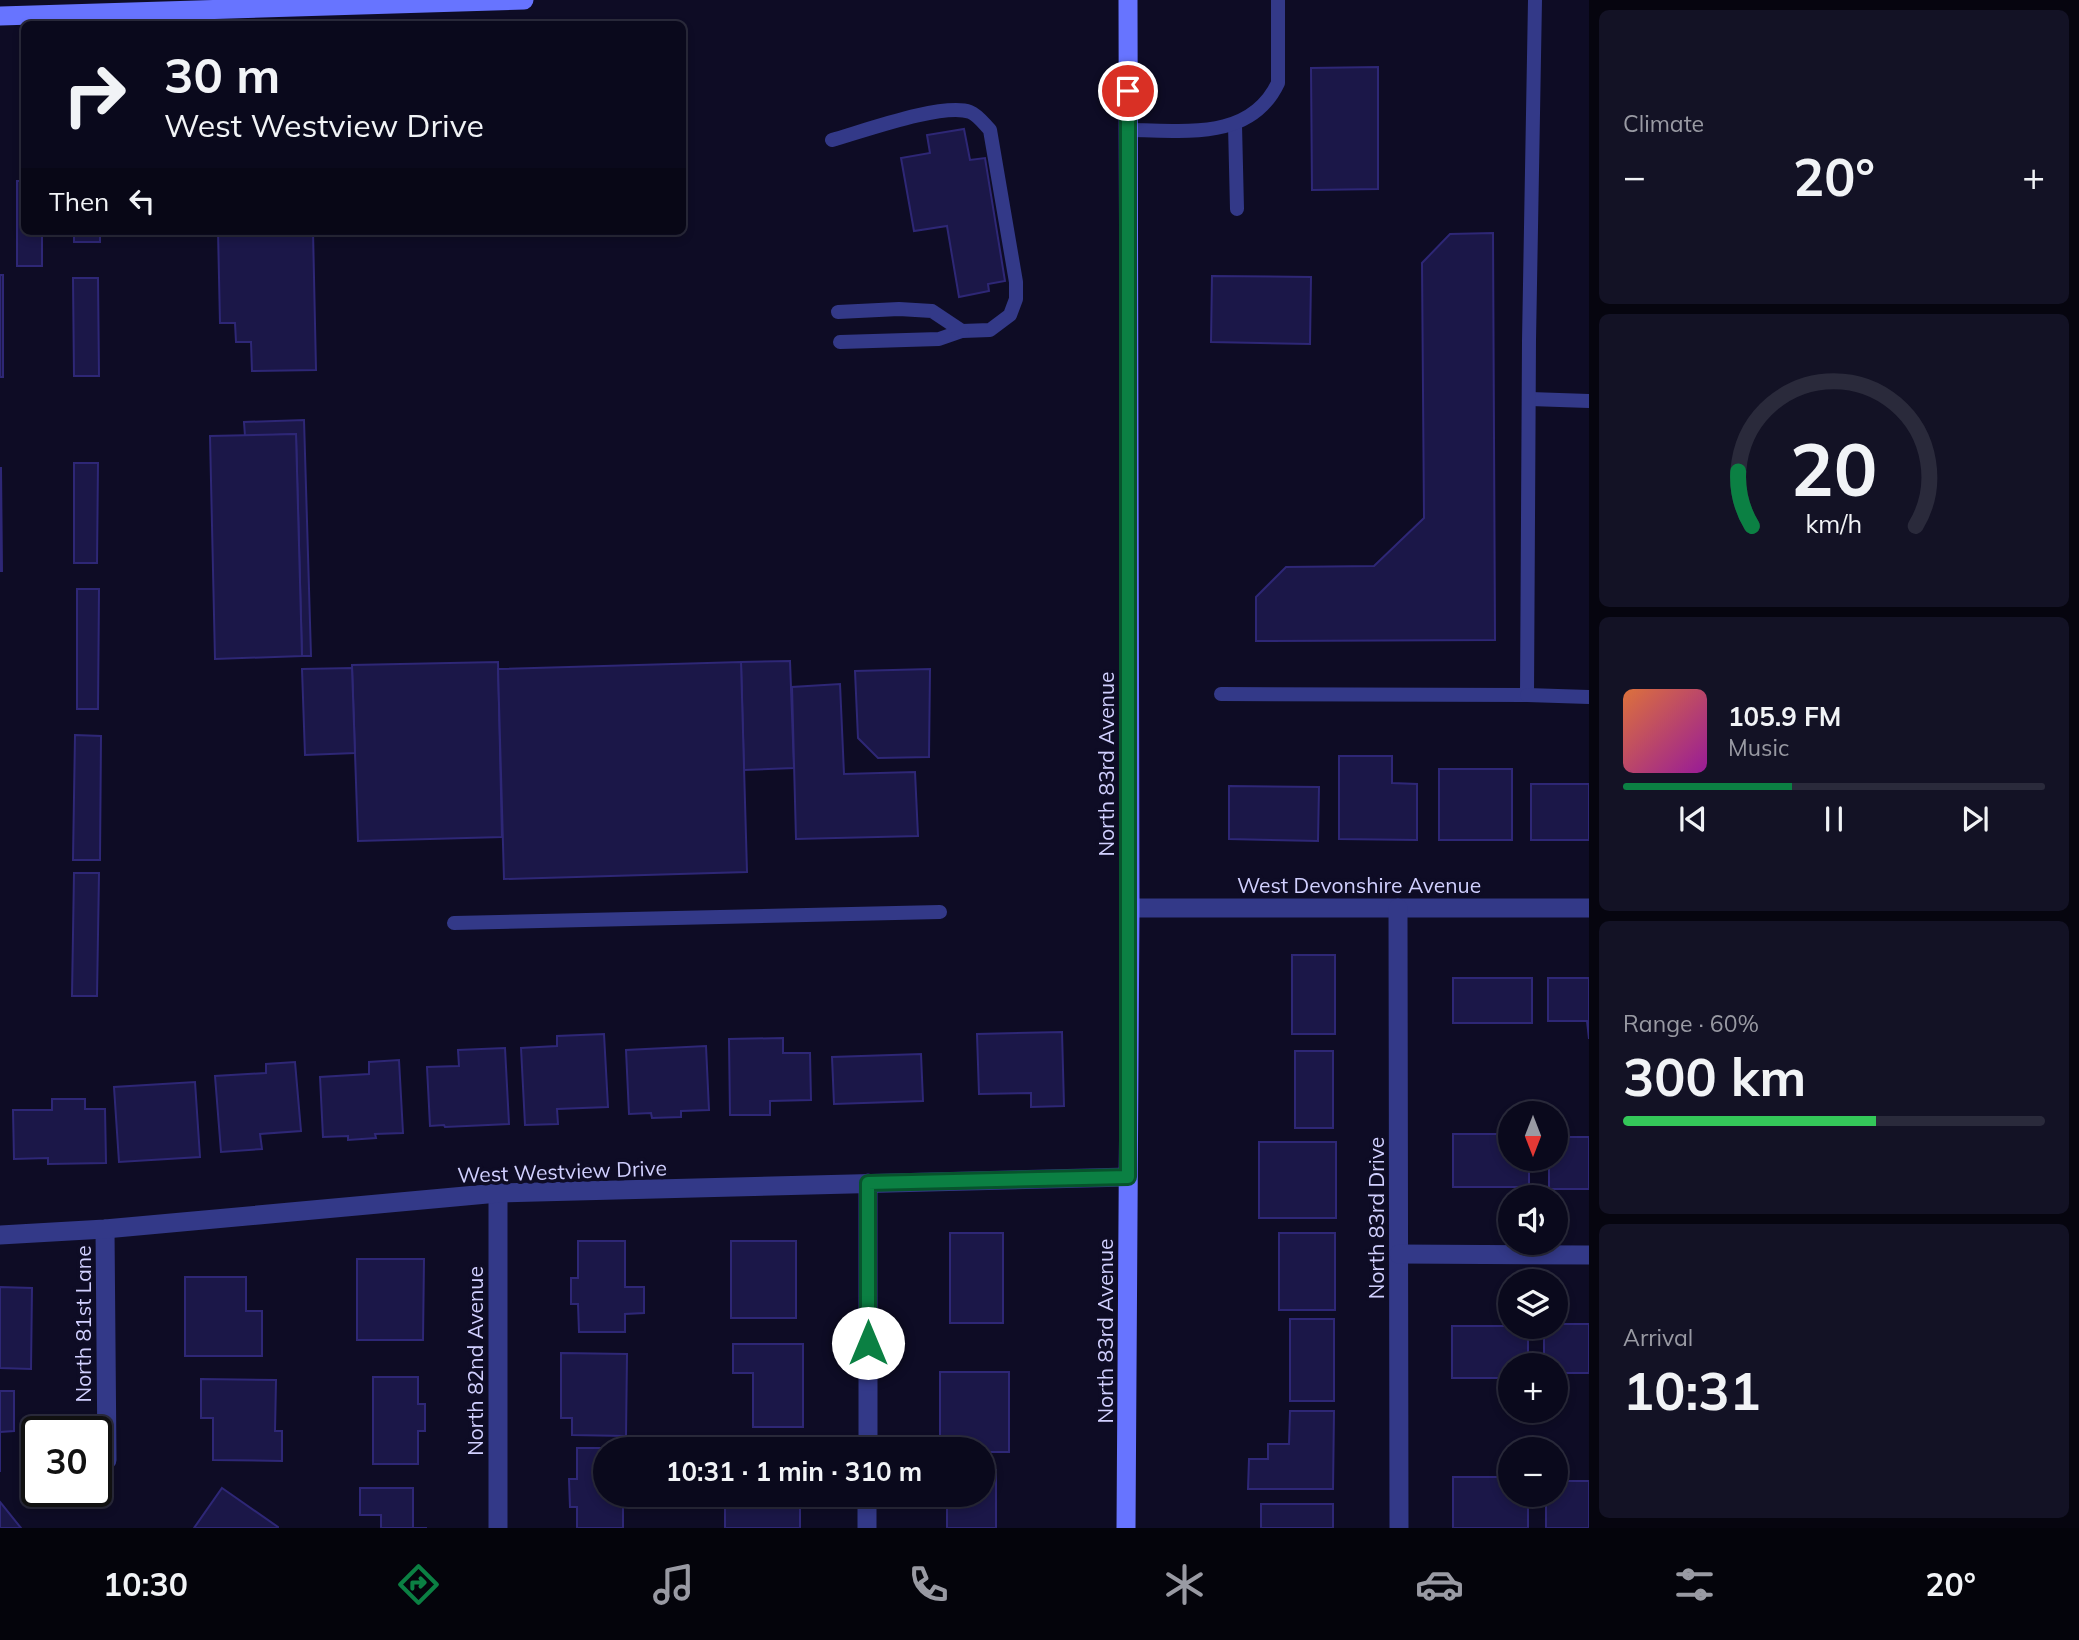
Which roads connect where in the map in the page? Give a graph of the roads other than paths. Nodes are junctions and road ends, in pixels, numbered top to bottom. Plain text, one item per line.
1 (523, 0) edge
2 (1128, 0) edge
3 (1278, 0) edge
4 (1535, 0) edge
5 (152, 6) edge
6 (0, 16) edge
7 (57, 19) edge
8 (1235, 125) junction
9 (1128, 130) junction
10 (832, 140) dead end
11 (1237, 209) dead end
12 (838, 312) dead end
13 (961, 331) junction
14 (839, 342) dead end
15 (1530, 399) junction
16 (1589, 401) edge
17 (1221, 694) dead end
18 (1527, 695) junction
19 (1589, 697) edge
20 (1130, 908) junction
21 (1398, 908) junction
22 (1589, 908) edge
23 (940, 912) dead end
24 (454, 923) dead end
25 (1128, 1177) junction
26 (868, 1183) junction
27 (498, 1193) junction
28 (105, 1229) junction
29 (0, 1235) edge
30 (1399, 1254) junction
31 (1589, 1255) edge
32 (107, 1416) edge
33 (868, 1437) edge
34 (867, 1507) edge
35 (498, 1528) edge
36 (867, 1528) edge
37 (1126, 1528) edge
38 (1399, 1528) edge

1 - 5 main road
2 - 9 main road, North 83rd Avenue
3 - 8 lane
4 - 15 lane
5 - 7 main road
6 - 7 main road
8 - 9 lane
8 - 11 lane
9 - 20 main road, North 83rd Avenue
10 - 13 lane
12 - 13 lane
13 - 14 lane
15 - 16 lane
15 - 18 lane
17 - 18 lane
18 - 19 lane
20 - 21 street, West Devonshire Avenue
20 - 25 main road, North 83rd Avenue
21 - 22 street, West Devonshire Avenue
21 - 30 street, North 83rd Drive
23 - 24 lane
25 - 26 street, West Westview Drive
25 - 37 main road, North 83rd Avenue
26 - 27 street, West Westview Drive
26 - 33 street
27 - 28 street, West Westview Drive
27 - 35 street, North 82nd Avenue
28 - 29 street, West Westview Drive
28 - 32 street, North 81st Lane
30 - 31 street
30 - 38 street, North 83rd Drive
34 - 36 street

